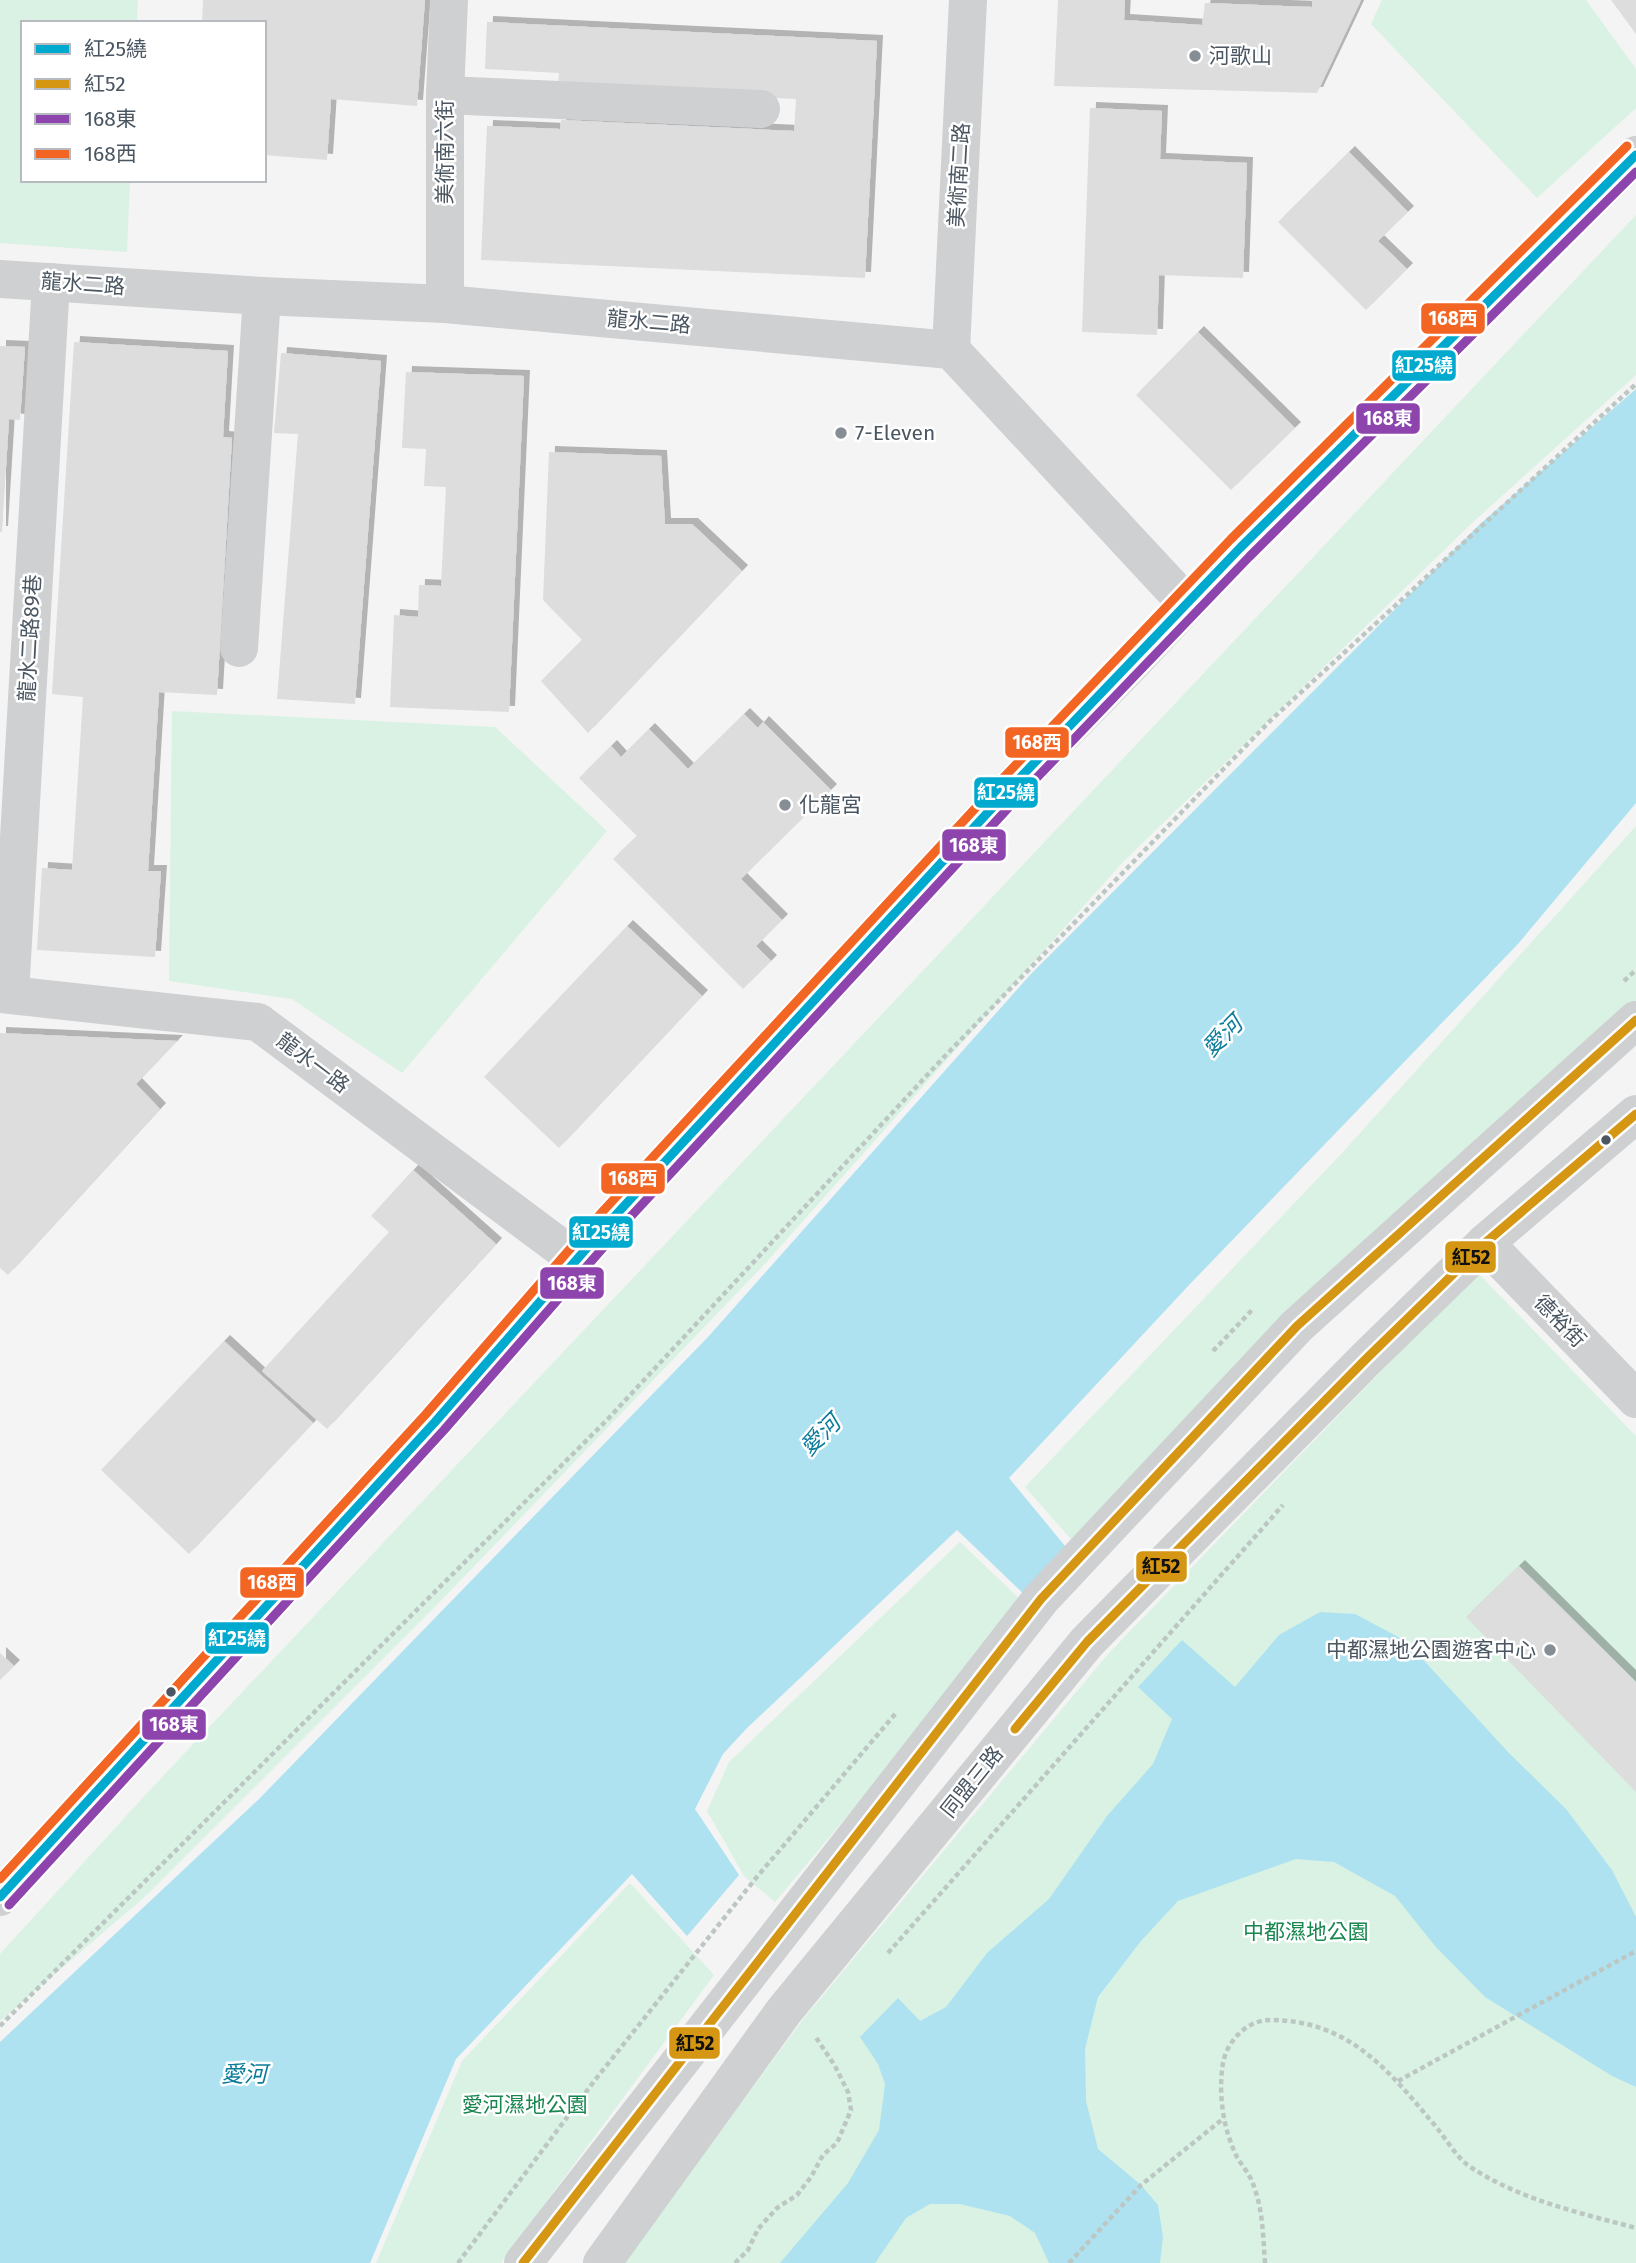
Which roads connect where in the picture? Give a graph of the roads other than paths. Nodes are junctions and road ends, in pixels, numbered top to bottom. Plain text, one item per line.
1 (449, 0) edge
2 (968, 0) edge
3 (445, 95) junction
4 (761, 109) dead end
5 (1636, 155) edge
6 (0, 279) edge
7 (51, 282) junction
8 (262, 296) junction
9 (445, 304) junction
10 (951, 350) junction
11 (1187, 604) junction
12 (239, 648) dead end
13 (5, 994) edge
14 (1636, 1020) edge
15 (1636, 1114) edge
16 (1485, 1243) junction
17 (576, 1259) junction
18 (1636, 1399) edge
19 (0, 1897) edge
20 (523, 2263) edge
21 (602, 2263) edge

1 - 3 street, 美術南六街
2 - 10 street, 美術南二路
3 - 4 street
3 - 9 street, 美術南六街
5 - 11 street
6 - 7 street, 龍水二路
7 - 8 street, 龍水二路
7 - 13 street, 龍水二路89巷
8 - 9 street, 龍水二路
8 - 12 street
9 - 10 street, 龍水二路
10 - 11 street
11 - 17 street
13 - 17 street, 龍水一路
14 - 20 street
15 - 16 street, 同盟三路
16 - 18 street, 德裕街
16 - 21 street, 同盟三路
17 - 19 street

